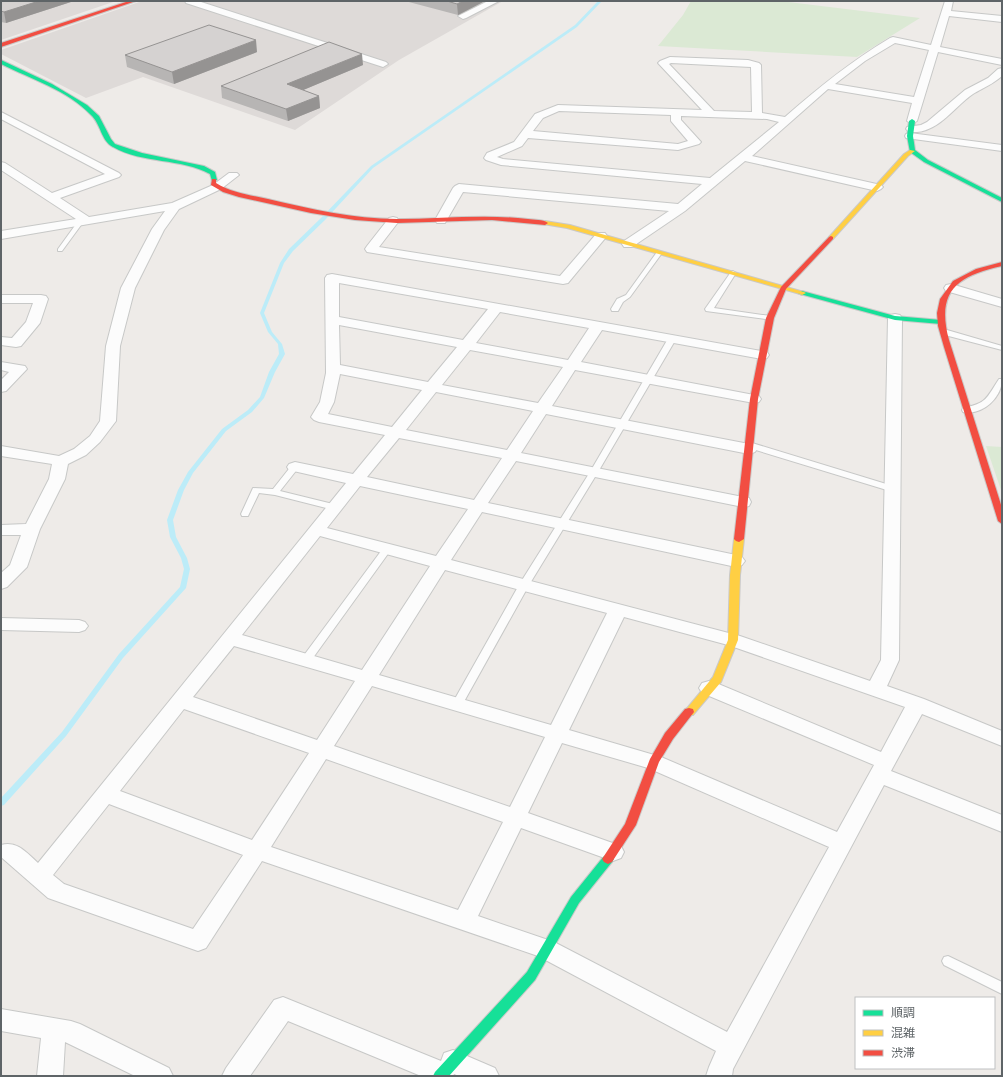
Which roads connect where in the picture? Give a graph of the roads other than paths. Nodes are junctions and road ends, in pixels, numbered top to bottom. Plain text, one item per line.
1 (134, 1) edge
2 (189, 1) edge
3 (495, 1) edge
4 (949, 1) edge
5 (946, 13) junction
6 (463, 16) edge
7 (1002, 19) edge
8 (1, 45) edge
9 (935, 49) junction
10 (1, 62) edge
11 (1002, 62) edge
12 (383, 64) dead end
13 (1002, 71) edge
14 (997, 81) edge
15 (826, 86) junction
16 (918, 101) junction
17 (676, 113) junction
18 (711, 114) junction
19 (1, 115) edge
20 (757, 116) junction
21 (786, 121) junction
22 (18, 123) junction
23 (1, 129) edge
24 (911, 129) junction
25 (525, 134) junction
26 (1002, 148) edge
27 (912, 151) junction
28 (743, 157) junction
29 (1, 165) edge
30 (233, 175) dead end
31 (713, 182) junction
32 (216, 187) junction
33 (877, 187) junction
34 (50, 197) junction
35 (1002, 200) edge
36 (174, 206) junction
37 (681, 208) junction
38 (441, 220) junction
39 (83, 221) junction
40 (393, 221) junction
41 (4, 232) edge
42 (601, 236) junction
43 (628, 244) junction
44 (60, 250) dead end
45 (659, 252) junction
46 (1002, 264) edge
47 (733, 273) junction
48 (783, 288) junction
49 (951, 288) junction
50 (1, 298) edge
51 (1002, 303) edge
52 (497, 307) junction
53 (615, 309) dead end
54 (770, 318) junction
55 (895, 318) junction
56 (332, 320) junction
57 (941, 322) junction
58 (598, 325) junction
59 (944, 332) junction
60 (672, 339) junction
61 (1, 341) edge
62 (465, 346) junction
63 (1002, 348) edge
64 (762, 355) junction
65 (571, 365) junction
66 (1, 366) edge
67 (333, 368) junction
68 (648, 380) junction
69 (1002, 381) edge
70 (432, 386) junction
71 (1, 388) edge
72 (754, 399) junction
73 (542, 408) junction
74 (966, 410) junction
75 (623, 424) junction
76 (395, 432) junction
77 (749, 447) junction
78 (1, 451) edge
79 (512, 455) junction
80 (61, 461) junction
81 (295, 467) joint
82 (594, 472) junction
83 (356, 480) junction
84 (893, 488) junction
85 (276, 492) junction
86 (743, 502) junction
87 (477, 506) junction
88 (334, 507) junction
89 (245, 514) dead end
90 (1002, 521) edge
91 (562, 524) junction
92 (32, 529) junction
93 (1, 530) edge
94 (316, 530) junction
95 (387, 549) junction
96 (736, 562) junction
97 (440, 563) junction
98 (1, 583) edge
99 (524, 585) junction
100 (618, 610) junction
101 (1, 624) edge
102 (79, 626) dead end
103 (230, 638) junction
104 (733, 640) junction
105 (306, 660) junction
106 (367, 678) junction
107 (709, 688) junction
108 (875, 690) junction
109 (181, 700) junction
110 (457, 704) junction
111 (917, 704) junction
112 (557, 733) junction
113 (1002, 739) edge
114 (322, 750) junction
115 (654, 762) junction
116 (882, 768) junction
117 (106, 794) junction
118 (515, 817) junction
119 (1002, 824) edge
120 (842, 843) junction
121 (9, 851) dead end
122 (257, 852) junction
123 (613, 852) junction
124 (39, 877) junction
125 (464, 921) junction
126 (546, 949) junction
127 (948, 961) dead end
128 (1002, 988) edge
129 (1, 1020) edge
130 (54, 1029) junction
131 (732, 1047) junction
132 (445, 1070) edge
133 (50, 1076) edge
134 (160, 1076) edge
135 (235, 1076) edge
136 (486, 1076) edge
137 (719, 1076) edge

1 - 8 street
2 - 12 street
3 - 6 street
4 - 5 street
5 - 7 street
5 - 9 street
9 - 11 street
9 - 15 street
9 - 16 street
10 - 32 street
13 - 14 street
14 - 24 street
15 - 16 street
15 - 21 street
16 - 24 street
17 - 18 street
17 - 25 street
17 - 25 street
18 - 20 street
18 - 20 street
19 - 22 street
20 - 21 street
21 - 28 street
22 - 23 street
22 - 34 street
24 - 26 street
24 - 27 street
25 - 31 street
27 - 33 street
27 - 35 street
28 - 31 street
28 - 33 street
29 - 34 street
30 - 32 street
31 - 37 street
32 - 36 street
32 - 40 street
33 - 48 street
34 - 39 street
36 - 39 street
36 - 80 street
37 - 38 street
37 - 43 street
38 - 40 street
38 - 42 street
39 - 41 street
39 - 44 lane
40 - 42 street
42 - 43 street
43 - 45 street
45 - 47 street
45 - 53 lane
46 - 49 street
47 - 48 street
47 - 54 lane
48 - 54 street
48 - 55 street
49 - 51 street
49 - 57 street
50 - 61 street
52 - 56 street
52 - 58 street
52 - 62 street
54 - 64 street
55 - 57 street
55 - 84 street
56 - 62 street
56 - 67 street
57 - 59 street
58 - 60 street
58 - 65 street
59 - 63 lane
59 - 74 street
60 - 64 street
60 - 68 lane
62 - 65 street
62 - 70 street
64 - 72 street
65 - 68 street
65 - 73 street
66 - 71 street
67 - 70 street
67 - 76 street
68 - 72 street
68 - 75 lane
69 - 74 lane
70 - 73 street
70 - 76 street
72 - 77 street
73 - 75 street
73 - 79 street
74 - 90 street
75 - 77 street
75 - 82 lane
76 - 79 street
76 - 83 street
77 - 84 lane
77 - 86 street
78 - 80 street
79 - 82 street
79 - 87 street
80 - 92 street
81 - 83 street
81 - 85 lane
82 - 86 street
82 - 91 lane
83 - 87 street
83 - 88 street
84 - 108 street
85 - 88 lane
85 - 89 lane
86 - 96 street
87 - 91 street
87 - 97 street
88 - 94 street
91 - 96 street
91 - 99 lane
92 - 93 street
92 - 98 street
94 - 95 street
94 - 103 street
95 - 97 street
95 - 105 lane
96 - 104 street
97 - 99 street
97 - 106 street
99 - 100 street
99 - 110 lane
100 - 104 street
100 - 112 street
101 - 102 street
103 - 105 street
103 - 109 street
104 - 107 street
104 - 108 street
105 - 106 street
106 - 110 street
106 - 114 street
107 - 115 street
107 - 116 street
108 - 111 street
109 - 114 street
109 - 117 street
110 - 112 street
111 - 113 street
111 - 116 street
112 - 115 street
112 - 118 street
114 - 118 street
114 - 122 street
115 - 120 street
115 - 123 street
116 - 119 street
116 - 120 street
117 - 122 street
117 - 124 street
118 - 123 street
118 - 125 street
120 - 131 street
121 - 124 street
122 - 124 street
122 - 125 street
123 - 126 street
125 - 126 street
126 - 131 street
126 - 132 street
127 - 128 lane
129 - 130 street
130 - 133 street
130 - 134 street
131 - 137 street
132 - 135 street
132 - 136 street

